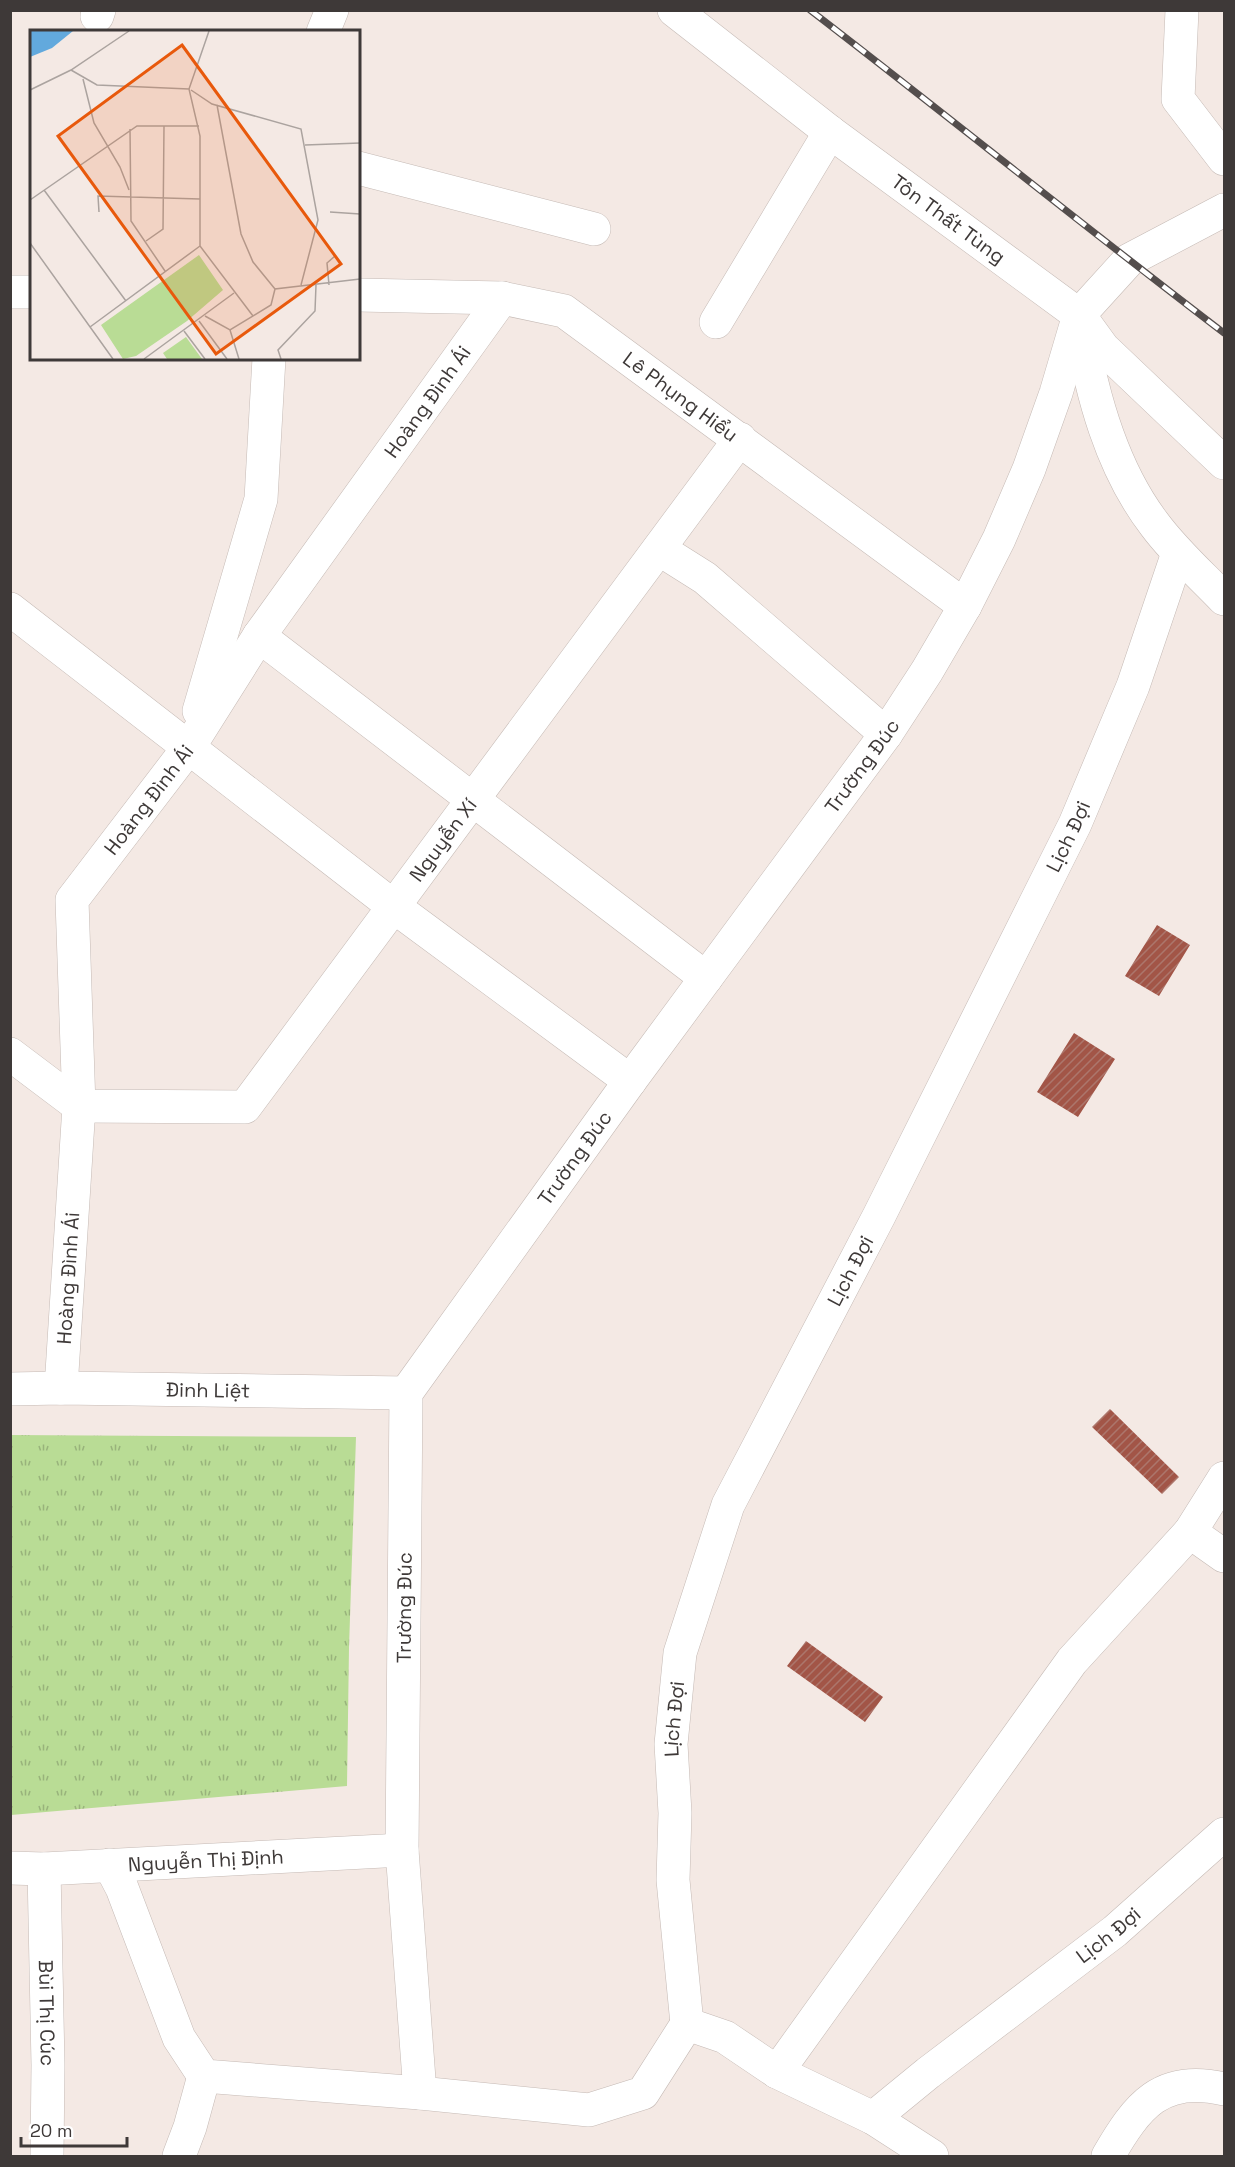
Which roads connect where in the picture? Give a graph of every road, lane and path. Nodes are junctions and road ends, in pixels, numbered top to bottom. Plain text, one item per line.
1 (332, 10) edge
2 (674, 10) edge
3 (1182, 10) edge
4 (324, 30) edge
5 (830, 132) junction
6 (1224, 159) edge
7 (360, 169) edge
8 (1224, 210) edge
9 (594, 229) dead end
10 (10, 292) edge
11 (30, 292) edge
12 (360, 295) edge
13 (502, 298) junction
14 (1079, 315) junction
15 (716, 322) dead end
16 (269, 360) edge
17 (740, 440) junction
18 (1224, 464) edge
19 (658, 549) junction
20 (1178, 553) junction
21 (1224, 599) edge
22 (965, 606) junction
23 (10, 609) edge
24 (259, 636) junction
25 (886, 734) junction
26 (189, 747) junction
27 (472, 800) junction
28 (393, 906) junction
29 (706, 978) junction
30 (10, 1054) edge
31 (630, 1080) junction
32 (79, 1106) junction
33 (61, 1388) junction
34 (10, 1389) edge
35 (406, 1393) junction
36 (1224, 1478) edge
37 (1190, 1532) junction
38 (1224, 1556) edge
39 (1224, 1834) edge
40 (402, 1850) junction
41 (110, 1865) junction
42 (10, 1868) edge
43 (44, 1869) junction
44 (687, 2024) junction
45 (777, 2072) junction
46 (204, 2076) junction
47 (1224, 2089) edge
48 (420, 2092) junction
49 (873, 2118) junction
50 (47, 2157) edge
51 (179, 2157) edge
52 (932, 2157) edge
53 (1108, 2157) edge

1 - 4 street
2 - 5 street, Tôn Thất Tùng
3 - 6 street
5 - 14 street, Tôn Thất Tùng
5 - 15 street
7 - 9 street
8 - 14 street
10 - 11 street
12 - 13 street, Lê Phụng Hiểu
13 - 17 street, Lê Phụng Hiểu
13 - 24 street, Hoàng Đình Ái
14 - 18 street, Tôn Thất Tùng
14 - 20 street
14 - 22 street, Trường Đúc
16 - 26 street
17 - 19 street, Nguyễn Xí
17 - 22 street, Lê Phụng Hiểu
19 - 25 street
19 - 27 street, Nguyễn Xí
20 - 21 street
20 - 44 street, Lịch Đợi
22 - 25 street, Trường Đúc
23 - 26 street
24 - 26 street, Hoàng Đình Ái
24 - 27 street
25 - 29 street, Trường Đúc
26 - 28 street
26 - 32 street, Hoàng Đình Ái
27 - 28 street, Nguyễn Xí
27 - 29 street
28 - 31 street
28 - 32 street, Nguyễn Xí
29 - 31 street, Trường Đúc
30 - 32 street
31 - 35 street, Trường Đúc
32 - 33 street, Hoàng Đình Ái
33 - 34 street, Đinh Liệt
33 - 35 street, Đinh Liệt
35 - 40 street, Trường Đúc
36 - 37 street
37 - 38 street
37 - 45 street
39 - 49 street, Lịch Đợi
40 - 41 street, Nguyễn Thị Định
40 - 48 street, Trường Đúc
41 - 43 street, Nguyễn Thị Định
41 - 46 street
42 - 43 street, Nguyễn Thị Định
43 - 50 street, Bùi Thị Cúc
44 - 45 street
44 - 48 street
45 - 49 street
46 - 48 street
46 - 51 street
47 - 53 street
49 - 52 street

